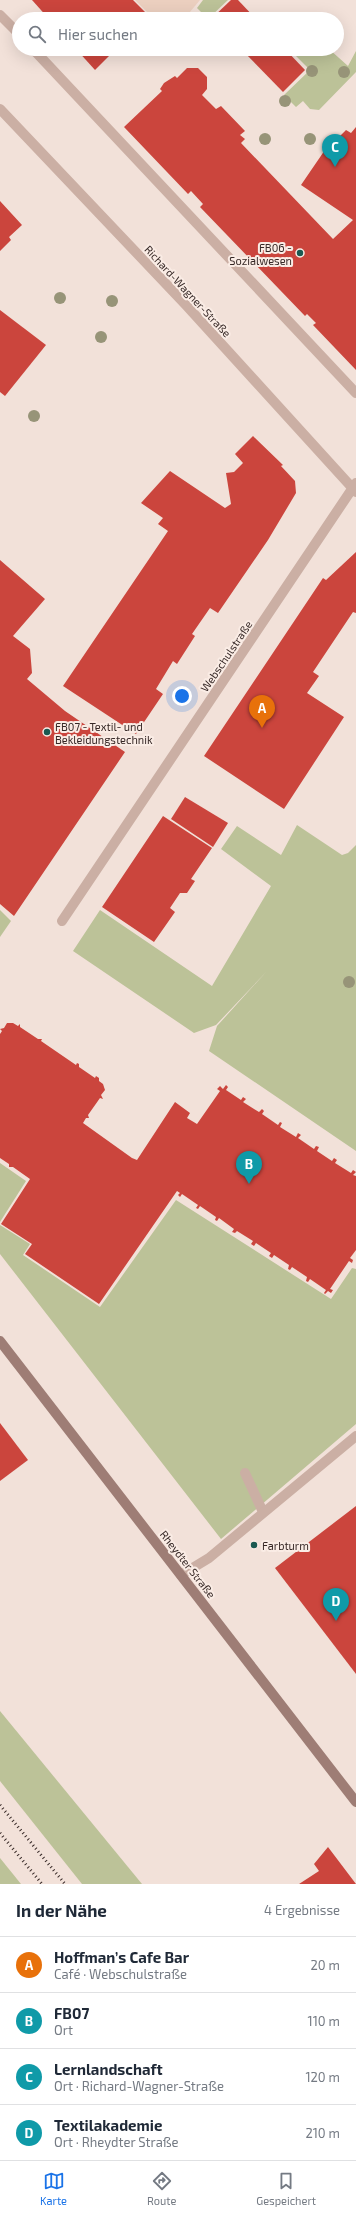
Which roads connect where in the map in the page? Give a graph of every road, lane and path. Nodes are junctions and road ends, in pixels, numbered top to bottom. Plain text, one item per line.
1 (0, 15) edge
2 (12, 27) edge
3 (40, 56) edge
4 (0, 108) edge
5 (356, 393) edge
6 (355, 488) edge
7 (62, 921) dead end
8 (0, 1342) edge
9 (356, 1436) edge
10 (245, 1473) dead end
11 (263, 1512) junction
12 (181, 1575) junction
13 (356, 1802) edge

1 - 2 street
3 - 5 street
4 - 6 street, Richard-Wagner-Straße
6 - 7 street, Webschulstraße
8 - 12 main road, Rheydter Straße
9 - 11 street
10 - 11 street
11 - 12 street
12 - 13 main road, Rheydter Straße

